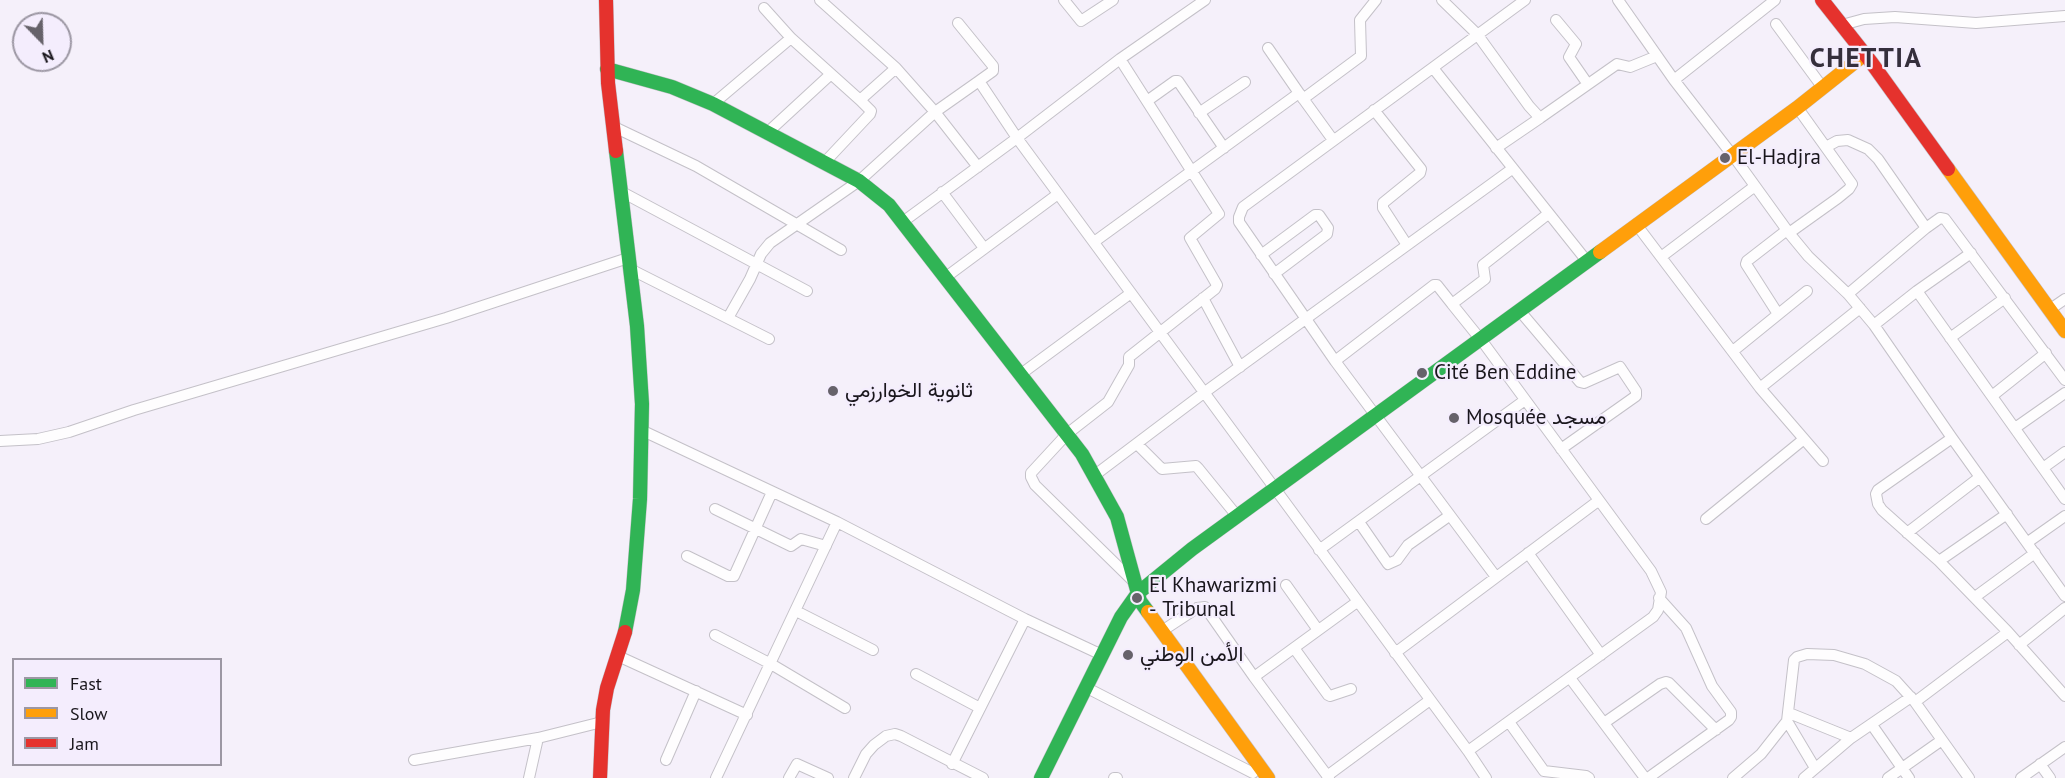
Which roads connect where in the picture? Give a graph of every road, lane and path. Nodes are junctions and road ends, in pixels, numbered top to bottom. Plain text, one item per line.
1 (606, 0) edge
2 (820, 0) edge
3 (1064, 0) edge
4 (1113, 0) edge
5 (1205, 0) edge
6 (1376, 0) edge
7 (1442, 0) edge
8 (1460, 0) edge
9 (1525, 0) edge
10 (1618, 0) edge
11 (1775, 0) edge
12 (1822, 0) edge
13 (764, 8) dead end
14 (1451, 9) junction
15 (2065, 16) edge
16 (1556, 20) dead end
17 (958, 23) dead end
18 (1776, 24) dead end
19 (1842, 25) junction
20 (1477, 34) junction
21 (791, 38) junction
22 (1268, 48) dead end
23 (1657, 56) junction
24 (1868, 58) junction
25 (1120, 59) junction
26 (896, 68) junction
27 (1433, 68) junction
28 (607, 69) junction
29 (831, 74) junction
30 (1674, 80) junction
31 (979, 81) junction
32 (1245, 82) dead end
33 (1587, 83) junction
34 (1823, 88) junction
35 (1301, 96) junction
36 (860, 100) junction
37 (1147, 101) junction
38 (713, 104) junction
39 (1374, 110) junction
40 (935, 112) junction
41 (1199, 113) junction
42 (1802, 114) junction
43 (1540, 118) junction
44 (612, 126) junction
45 (767, 132) junction
46 (1017, 138) junction
47 (1333, 140) junction
48 (1826, 147) junction
49 (1224, 148) junction
50 (1496, 148) junction
51 (1734, 158) junction
52 (824, 163) junction
53 (978, 167) junction
54 (1512, 169) junction
55 (1192, 171) junction
56 (859, 181) junction
57 (1755, 186) junction
58 (620, 191) junction
59 (942, 192) junction
60 (1058, 194) junction
61 (1548, 214) junction
62 (904, 221) junction
63 (797, 224) junction
64 (1638, 227) junction
65 (1926, 228) junction
66 (1788, 231) junction
67 (1094, 242) junction
68 (1407, 245) junction
69 (984, 248) junction
70 (841, 250) dead end
71 (1971, 253) junction
72 (1261, 255) junction
73 (1661, 257) junction
74 (1586, 260) junction
75 (629, 264) junction
76 (757, 265) junction
77 (1274, 274) junction
78 (946, 277) junction
79 (807, 291) dead end
80 (1807, 291) dead end
81 (1917, 291) junction
82 (1131, 293) junction
83 (1848, 294) junction
84 (1203, 298) junction
85 (2005, 298) junction
86 (2065, 299) edge
87 (1452, 304) junction
88 (1860, 308) junction
89 (2049, 310) junction
90 (1521, 313) junction
91 (1778, 314) junction
92 (728, 318) junction
93 (1305, 320) junction
94 (1874, 325) junction
95 (1160, 331) junction
96 (2065, 331) edge
97 (1950, 338) junction
98 (769, 339) dead end
99 (1483, 342) junction
100 (1733, 351) junction
101 (2046, 353) junction
102 (1335, 361) junction
103 (1240, 367) junction
104 (1021, 374) junction
105 (2065, 380) edge
106 (1760, 388) junction
107 (1205, 392) junction
108 (2065, 393) edge
109 (1992, 396) junction
110 (1525, 400) junction
111 (1377, 420) junction
112 (2015, 428) junction
113 (641, 430) junction
114 (1067, 434) junction
115 (1952, 438) junction
116 (1803, 439) junction
117 (0, 441) edge
118 (1137, 444) junction
119 (1561, 449) junction
120 (2065, 452) edge
121 (1822, 461) dead end
122 (2043, 468) junction
123 (1095, 475) junction
124 (1980, 477) junction
125 (1420, 478) junction
126 (1278, 491) junction
127 (772, 492) junction
128 (2065, 499) edge
129 (1598, 501) junction
130 (715, 509) dead end
131 (2007, 514) junction
132 (1237, 516) junction
133 (1449, 516) junction
134 (2065, 516) edge
135 (1706, 519) dead end
136 (837, 522) junction
137 (1359, 522) junction
138 (756, 529) junction
139 (1907, 533) junction
140 (2028, 542) junction
141 (826, 546) junction
142 (1319, 550) junction
143 (1528, 553) junction
144 (2036, 553) junction
145 (687, 556) dead end
146 (1939, 561) junction
147 (1496, 577) junction
148 (1286, 585) dead end
149 (1138, 592) junction
150 (2065, 596) edge
151 (1975, 597) junction
152 (1659, 598) junction
153 (1357, 602) junction
154 (2065, 608) edge
155 (796, 611) junction
156 (1025, 619) junction
157 (1318, 630) junction
158 (1162, 631) junction
159 (2008, 632) junction
160 (715, 635) dead end
161 (2019, 645) junction
162 (1294, 648) junction
163 (873, 650) dead end
164 (1395, 653) junction
165 (1102, 655) junction
166 (1601, 655) junction
167 (618, 656) junction
168 (771, 664) junction
169 (916, 674) dead end
170 (1254, 677) junction
171 (1570, 678) junction
172 (1351, 689) dead end
173 (1093, 691) junction
174 (696, 692) junction
175 (2065, 696) edge
176 (1430, 700) junction
177 (1913, 700) junction
178 (845, 708) dead end
179 (980, 708) junction
180 (747, 715) junction
181 (1788, 717) junction
182 (602, 722) junction
183 (1509, 722) junction
184 (1604, 723) junction
185 (1872, 725) junction
186 (1716, 730) junction
187 (538, 738) junction
188 (1851, 738) junction
189 (1942, 740) junction
190 (2065, 747) edge
191 (1468, 751) junction
192 (414, 760) dead end
193 (666, 760) dead end
194 (952, 764) junction
195 (2040, 764) junction
196 (1902, 768) junction
197 (1254, 772) edge
198 (1810, 775) edge
199 (1328, 777) edge
200 (529, 778) edge
201 (600, 778) edge
202 (716, 778) edge
203 (789, 778) edge
204 (828, 778) edge
205 (854, 778) edge
206 (983, 778) edge
207 (1041, 778) edge
208 (1050, 778) edge
209 (1268, 778) edge
210 (1486, 778) edge
211 (1589, 778) edge
212 (1647, 778) edge
213 (1733, 778) edge
214 (1888, 778) edge
215 (1909, 778) edge
216 (1969, 778) edge
217 (2020, 778) edge
218 (2050, 778) edge

1 - 28 main road
2 - 26 street
3 - 4 street
5 - 25 street
6 - 35 street
7 - 14 street
8 - 14 street
9 - 20 street
10 - 23 street
11 - 30 street
12 - 19 main road
13 - 21 street
14 - 20 street
15 - 19 street
16 - 33 street
17 - 31 street
18 - 34 street
19 - 24 main road
20 - 27 street
20 - 43 street
21 - 29 street
21 - 38 street
22 - 35 street
23 - 30 street
23 - 33 street
24 - 34 main road
24 - 42 main road
24 - 89 main road
25 - 37 street
25 - 46 street
26 - 36 street
26 - 40 street
27 - 39 street
27 - 50 street
28 - 38 main road
28 - 44 main road
29 - 36 street
29 - 45 street
30 - 51 street
31 - 40 street
31 - 46 street
32 - 41 street
33 - 43 street
34 - 51 main road
35 - 47 street
35 - 49 street
36 - 52 street
37 - 41 street
37 - 55 street
38 - 45 main road
39 - 47 street
39 - 68 street
40 - 53 street
40 - 56 street
41 - 49 street
42 - 48 street
42 - 51 main road
43 - 50 street
44 - 58 main road
44 - 63 street
45 - 52 main road
46 - 53 street
46 - 60 street
47 - 72 street
48 - 65 street
48 - 66 street
49 - 55 street
50 - 54 street
51 - 57 street
51 - 64 main road
52 - 56 main road
53 - 59 street
54 - 61 street
54 - 68 street
55 - 67 street
55 - 84 street
56 - 62 main road
56 - 63 street
57 - 66 street
57 - 73 street
58 - 75 main road
58 - 76 street
59 - 62 street
59 - 69 street
60 - 67 street
60 - 69 street
61 - 74 street
61 - 87 street
62 - 78 main road
63 - 70 street
63 - 76 street
64 - 73 street
64 - 74 main road
64 - 90 main road
65 - 71 street
65 - 83 street
66 - 83 street
66 - 91 street
67 - 82 street
68 - 93 street
69 - 78 street
71 - 81 street
71 - 85 street
72 - 77 street
72 - 77 street
73 - 100 street
74 - 90 main road
75 - 92 street
75 - 113 main road
75 - 117 street
76 - 79 street
76 - 92 street
77 - 93 street
78 - 104 main road
80 - 91 street
81 - 94 street
81 - 97 street
82 - 95 street
82 - 104 street
83 - 88 street
84 - 95 street
84 - 103 street
85 - 97 street
85 - 101 street
86 - 89 street
87 - 99 street
87 - 102 street
88 - 94 street
88 - 106 street
89 - 96 main road
90 - 99 main road
90 - 119 street
91 - 100 street
92 - 98 street
93 - 102 street
93 - 103 street
94 - 115 street
95 - 107 street
95 - 114 street
97 - 109 street
99 - 110 street
99 - 111 main road
100 - 106 street
101 - 105 street
101 - 109 street
102 - 111 street
103 - 107 street
104 - 114 main road
106 - 116 street
107 - 118 street
107 - 126 street
108 - 112 street
109 - 112 street
110 - 119 street
110 - 125 street
111 - 125 street
111 - 126 main road
112 - 122 street
113 - 127 street
113 - 167 main road
114 - 123 main road
114 - 149 street
115 - 124 street
115 - 139 street
116 - 121 street
116 - 135 street
118 - 123 street
118 - 132 street
119 - 129 street
120 - 122 street
122 - 128 street
123 - 149 main road
124 - 131 street
124 - 139 street
125 - 133 street
125 - 137 street
126 - 132 main road
126 - 142 street
126 - 149 main road
127 - 136 street
127 - 138 street
129 - 143 street
129 - 152 street
130 - 138 street
131 - 140 street
131 - 146 street
132 - 149 main road
133 - 137 street
133 - 147 street
134 - 140 street
136 - 141 street
136 - 156 street
137 - 142 street
138 - 141 street
138 - 145 street
139 - 146 street
140 - 144 street
141 - 155 street
142 - 153 street
143 - 147 street
143 - 166 street
144 - 150 street
144 - 151 street
146 - 151 street
147 - 164 street
148 - 157 street
149 - 158 main road
149 - 165 main road
149 - 173 main road
151 - 159 street
152 - 166 street
152 - 186 street
153 - 157 street
153 - 164 street
154 - 161 street
155 - 163 street
155 - 168 street
156 - 165 street
156 - 179 street
157 - 162 street
158 - 170 street
158 - 197 main road
159 - 161 street
159 - 177 street
160 - 168 street
161 - 175 street
162 - 170 street
162 - 172 street
164 - 176 street
165 - 207 main road
166 - 171 street
167 - 174 street
167 - 182 main road
168 - 178 street
168 - 180 street
169 - 179 street
170 - 199 street
171 - 183 street
171 - 184 street
173 - 197 street
173 - 208 main road
174 - 180 street
174 - 193 street
176 - 191 street
176 - 199 street
177 - 181 street
177 - 185 street
177 - 189 street
179 - 194 street
180 - 202 street
181 - 188 street
181 - 198 street
181 - 213 street
182 - 187 street
182 - 201 main road
183 - 191 street
183 - 211 street
184 - 186 street
184 - 212 street
185 - 188 street
185 - 196 street
186 - 212 street
187 - 192 street
187 - 200 street
188 - 198 street
189 - 196 street
189 - 216 street
190 - 195 street
191 - 210 street
194 - 205 street
194 - 206 street
195 - 217 street
195 - 218 street
196 - 214 street
196 - 215 street
197 - 209 main road
203 - 204 street

